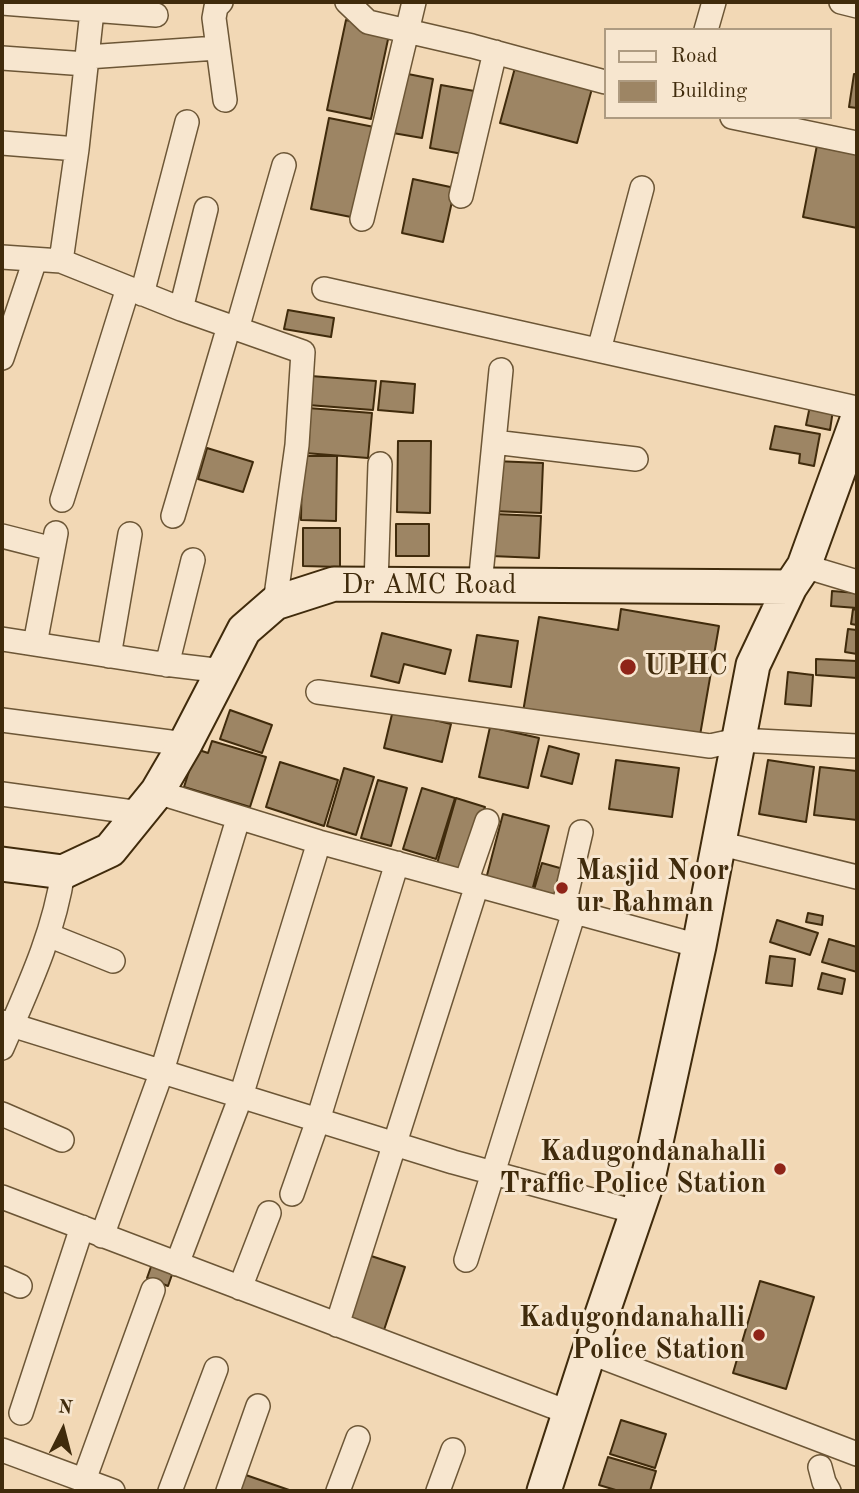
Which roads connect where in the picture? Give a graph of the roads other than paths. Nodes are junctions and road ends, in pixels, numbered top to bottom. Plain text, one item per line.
1 (221, 2) edge
2 (347, 2) edge
3 (414, 2) edge
4 (714, 2) edge
5 (841, 2) edge
6 (2, 3) edge
7 (92, 6) edge
8 (857, 6) edge
9 (156, 15) dead end
10 (707, 28) edge
11 (406, 30) junction
12 (217, 48) junction
13 (495, 52) junction
14 (2, 58) edge
15 (87, 60) junction
16 (604, 82) edge
17 (225, 100) dead end
18 (741, 119) edge
19 (187, 122) dead end
20 (2, 143) edge
21 (857, 144) edge
22 (77, 149) junction
23 (285, 165) dead end
24 (642, 188) dead end
25 (461, 197) dead end
26 (206, 209) dead end
27 (362, 219) dead end
28 (2, 257) edge
29 (35, 260) junction
30 (61, 261) junction
31 (324, 289) dead end
32 (135, 291) junction
33 (181, 309) junction
34 (233, 327) junction
35 (598, 350) junction
36 (2, 358) edge
37 (501, 370) dead end
38 (857, 408) edge
39 (857, 421) edge
40 (494, 442) junction
41 (636, 459) dead end
42 (380, 464) dead end
43 (62, 500) dead end
44 (173, 516) dead end
45 (130, 534) dead end
46 (2, 536) edge
47 (193, 560) dead end
48 (797, 577) junction
49 (857, 582) edge
50 (376, 584) junction
51 (480, 585) junction
52 (275, 603) junction
53 (2, 639) edge
54 (35, 644) junction
55 (109, 656) junction
56 (167, 665) junction
57 (223, 671) junction
58 (318, 692) dead end
59 (2, 720) edge
60 (738, 740) junction
61 (185, 744) junction
62 (857, 746) edge
63 (2, 794) edge
64 (149, 802) junction
65 (238, 819) junction
66 (486, 821) dead end
67 (581, 832) dead end
68 (319, 842) junction
69 (718, 843) junction
70 (397, 863) junction
71 (2, 864) edge
72 (63, 872) junction
73 (857, 877) edge
74 (471, 884) junction
75 (568, 910) junction
76 (48, 935) junction
77 (699, 946) junction
78 (113, 961) dead end
79 (7, 1024) edge
80 (2, 1048) edge
81 (162, 1072) junction
82 (242, 1096) junction
83 (2, 1114) edge
84 (318, 1120) junction
85 (62, 1140) dead end
86 (396, 1144) junction
87 (493, 1173) junction
88 (292, 1194) dead end
89 (2, 1197) edge
90 (636, 1212) junction
91 (270, 1213) dead end
92 (92, 1231) junction
93 (467, 1259) dead end
94 (177, 1264) junction
95 (240, 1288) junction
96 (153, 1290) dead end
97 (337, 1325) junction
98 (589, 1352) junction
99 (216, 1369) dead end
100 (258, 1406) dead end
101 (21, 1413) dead end
102 (570, 1413) junction
103 (358, 1438) dead end
104 (2, 1450) edge
105 (453, 1450) dead end
106 (857, 1454) edge
107 (821, 1467) dead end
108 (84, 1480) junction
109 (113, 1491) edge
110 (170, 1491) edge
111 (228, 1491) edge
112 (338, 1491) edge
113 (438, 1491) edge
114 (544, 1491) edge
115 (829, 1491) edge

1 - 12 street
2 - 11 street
3 - 11 street
4 - 10 street
5 - 8 street
6 - 7 street
7 - 9 street
7 - 15 street
11 - 13 street
11 - 27 street
12 - 15 street
12 - 17 street
13 - 16 street
13 - 25 street
14 - 15 street
15 - 22 street
18 - 21 street
19 - 32 street
20 - 22 street
22 - 30 street
23 - 34 street
24 - 35 street
26 - 33 street
28 - 29 street
29 - 30 street
29 - 36 street
30 - 32 street
31 - 35 street
32 - 33 street
32 - 43 street
33 - 34 street
34 - 44 street
34 - 52 street
35 - 38 street
37 - 40 street
39 - 48 main road
40 - 41 street
40 - 51 street
42 - 50 street
45 - 55 street
46 - 54 street
47 - 56 street
48 - 49 street
48 - 51 main road, Dr AMC Road
48 - 60 main road
50 - 51 main road, Dr AMC Road
50 - 52 main road, Dr AMC Road
52 - 57 main road, Dr AMC Road
53 - 54 street
54 - 55 street
55 - 56 street
56 - 57 street
57 - 61 main road, Dr AMC Road
58 - 60 street
59 - 61 street
60 - 62 street
60 - 69 main road
61 - 64 main road, Dr AMC Road
63 - 64 street
64 - 65 street
64 - 72 main road, Dr AMC Road
65 - 68 street
65 - 81 street
66 - 74 street
67 - 75 street
68 - 70 street
68 - 82 street
69 - 73 street
69 - 77 main road
70 - 74 street
70 - 84 street
71 - 72 main road
72 - 76 street
74 - 75 street
74 - 86 street
75 - 77 street
75 - 87 street
76 - 78 street
76 - 79 street
77 - 90 main road
79 - 80 street
79 - 81 street
81 - 82 street
81 - 92 street
82 - 84 street
82 - 94 street
83 - 85 street
84 - 86 street
84 - 88 street
86 - 87 street
86 - 97 street
87 - 90 street
87 - 93 street
89 - 92 street
90 - 98 main road
91 - 95 street
92 - 94 street
92 - 101 street
94 - 95 street
95 - 97 street
96 - 108 street
97 - 102 street
98 - 102 main road
98 - 106 street
99 - 110 street
100 - 111 street
102 - 114 main road
103 - 112 street
104 - 108 street
105 - 113 street
107 - 115 street
108 - 109 street

